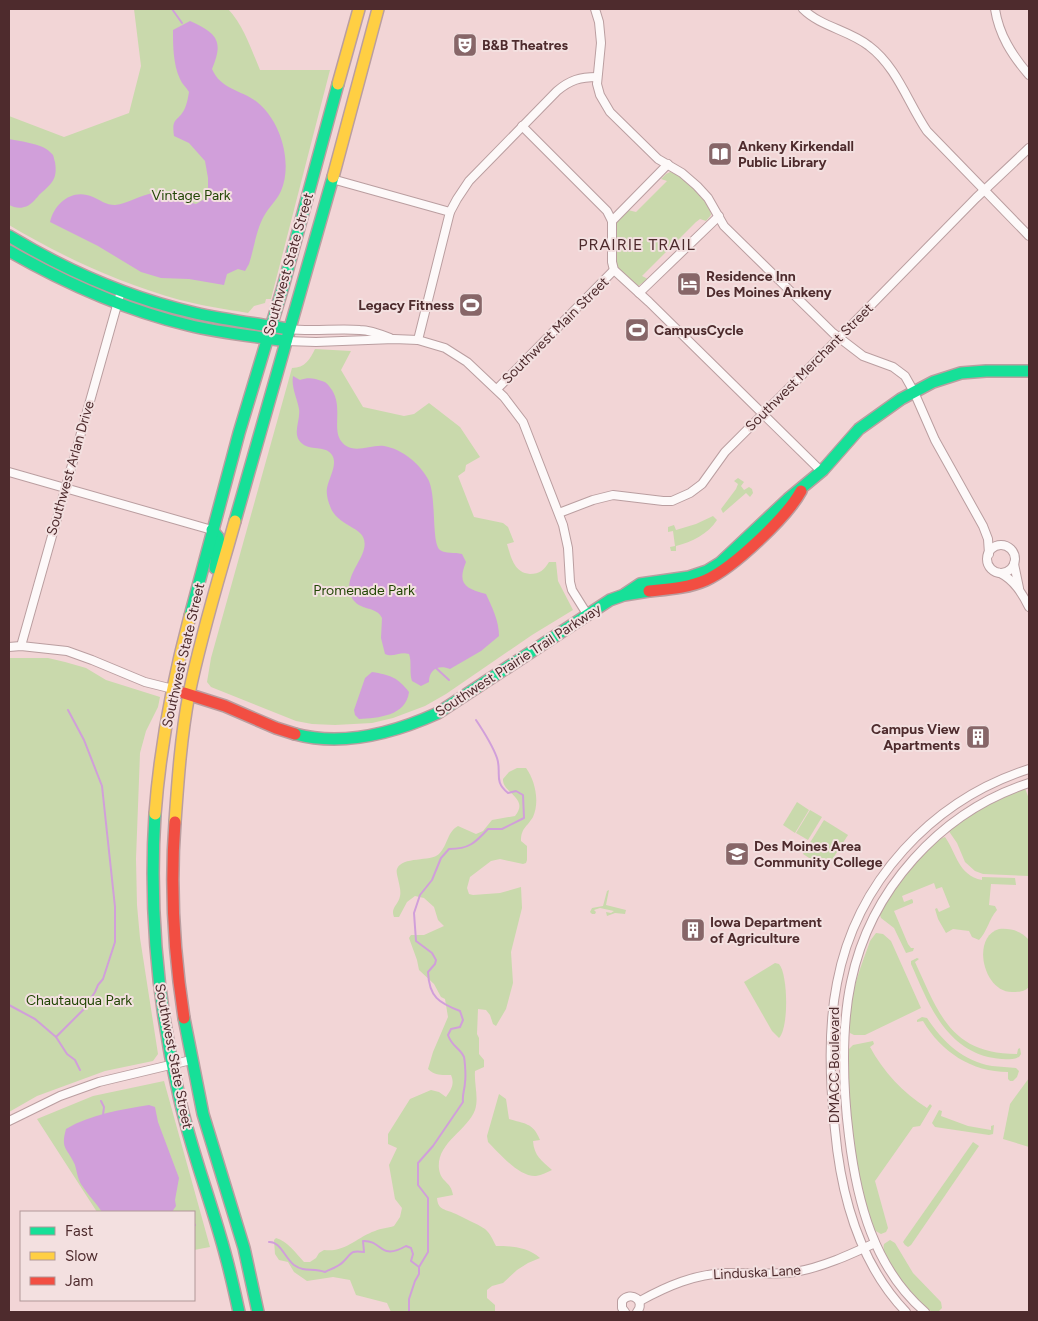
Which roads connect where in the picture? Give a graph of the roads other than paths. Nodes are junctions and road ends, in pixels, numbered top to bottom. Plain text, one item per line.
1 (359, 9) edge
2 (378, 9) edge
3 (595, 9) edge
4 (803, 9) edge
5 (995, 9) edge
6 (1029, 75) edge
7 (597, 77) junction
8 (522, 126) junction
9 (1029, 148) edge
10 (668, 164) junction
11 (332, 179) junction
12 (984, 190) junction
13 (450, 212) junction
14 (719, 216) junction
15 (612, 221) junction
16 (9, 236) edge
17 (1029, 236) edge
18 (9, 251) edge
19 (614, 270) junction
20 (121, 291) junction
21 (639, 293) junction
22 (118, 303) junction
23 (271, 326) junction
24 (289, 330) junction
25 (267, 338) junction
26 (838, 338) junction
27 (394, 339) junction
28 (418, 340) junction
29 (286, 341) junction
30 (1029, 372) edge
31 (1029, 378) edge
32 (942, 380) junction
33 (497, 389) junction
34 (914, 392) junction
35 (763, 415) junction
36 (821, 471) junction
37 (9, 472) edge
38 (65, 487) junction
39 (559, 513) junction
40 (234, 525) junction
41 (983, 526) junction
42 (212, 530) junction
43 (1002, 546) junction
44 (989, 554) junction
45 (1014, 564) junction
46 (1000, 573) junction
47 (1019, 588) junction
48 (1029, 607) edge
49 (587, 614) junction
50 (207, 619) junction
51 (21, 646) junction
52 (9, 647) edge
53 (173, 689) junction
54 (189, 694) junction
55 (1029, 769) edge
56 (1029, 783) edge
57 (191, 1060) junction
58 (173, 1065) junction
59 (9, 1121) edge
60 (875, 1243) junction
61 (863, 1249) junction
62 (640, 1301) junction
63 (239, 1312) edge
64 (258, 1312) edge
65 (625, 1312) edge
66 (637, 1312) edge
67 (906, 1312) edge
68 (925, 1312) edge

1 - 23 main road, Southwest State Street
2 - 11 main road, Southwest State Street
3 - 7 street
4 - 12 street
5 - 6 street
7 - 8 street
7 - 10 street
8 - 13 street
8 - 15 street
9 - 12 street, Southwest Merchant Street
10 - 14 street
10 - 15 street
11 - 13 street
11 - 24 main road, Southwest State Street
12 - 17 street
12 - 26 street, Southwest Merchant Street
13 - 28 street
14 - 21 street
14 - 26 street
15 - 19 street
16 - 20 main road
18 - 22 main road
19 - 21 street
19 - 33 street, Southwest Main Street
20 - 22 street, Southwest Arlan Drive
20 - 23 main road
21 - 35 street
22 - 25 main road
22 - 38 street, Southwest Arlan Drive
23 - 24 main road
23 - 25 main road, Southwest State Street
24 - 27 street
24 - 29 main road, Southwest State Street
25 - 29 main road
25 - 42 main road, Southwest State Street
26 - 34 street
26 - 35 street, Southwest Merchant Street
27 - 28 street
27 - 29 street
28 - 33 street
29 - 40 main road, Southwest State Street
30 - 32 main road, Southwest Prairie Trail Parkway
31 - 32 main road, Southwest Prairie Trail Parkway
32 - 34 main road, Southwest Prairie Trail Parkway
33 - 39 street
34 - 36 main road, Southwest Prairie Trail Parkway
34 - 41 street
35 - 36 street
35 - 39 street, Southwest Merchant Street
36 - 49 main road, Southwest Prairie Trail Parkway
37 - 38 street
38 - 42 street
38 - 51 street, Southwest Arlan Drive
39 - 49 street
40 - 42 main road
40 - 50 main road, Southwest State Street
41 - 43 street
41 - 44 street
42 - 50 main road
42 - 53 main road, Southwest State Street
43 - 44 street
43 - 45 street
44 - 46 street
45 - 46 street
45 - 47 street
46 - 47 street
47 - 48 street
49 - 54 main road, Southwest Prairie Trail Parkway
50 - 54 main road, Southwest State Street
51 - 52 street, Southwest Prairie Trail Parkway
51 - 53 street, Southwest Prairie Trail Parkway
53 - 54 main road, Southwest Prairie Trail Parkway
53 - 58 main road, Southwest State Street
54 - 57 main road, Southwest State Street
55 - 61 street, DMACC Boulevard
56 - 60 street, DMACC Boulevard
57 - 58 street
57 - 64 main road, Southwest State Street
58 - 59 street
58 - 63 main road, Southwest State Street
60 - 61 street, Linduska Lane
60 - 68 street, DMACC Boulevard
61 - 62 street, Linduska Lane
61 - 67 street, DMACC Boulevard
62 - 65 street, Linduska Lane
62 - 66 street

